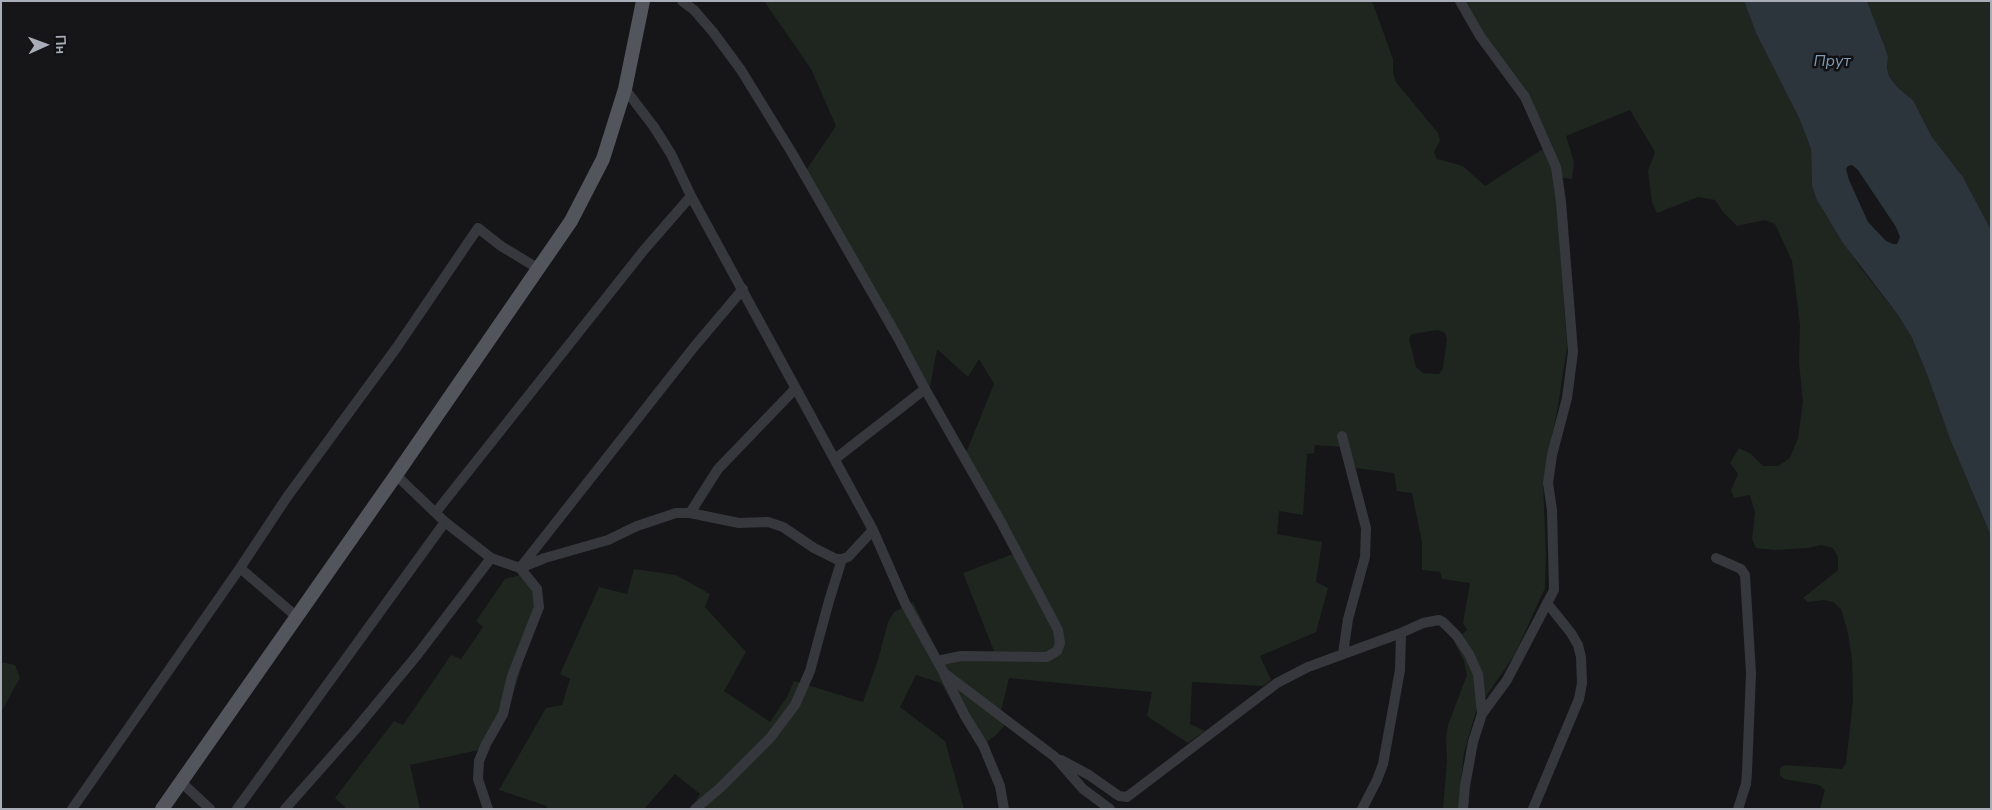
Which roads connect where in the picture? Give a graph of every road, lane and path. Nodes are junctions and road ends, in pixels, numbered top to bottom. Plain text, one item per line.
1 (643, 1) edge
2 (682, 1) edge
3 (1460, 1) edge
4 (625, 89) junction
5 (691, 196) junction
6 (539, 270) junction
7 (742, 289) junction
8 (795, 389) junction
9 (925, 390) junction
10 (1342, 436) dead end
11 (835, 459) junction
12 (396, 475) junction
13 (436, 512) junction
14 (690, 513) junction
15 (446, 522) junction
16 (873, 530) junction
17 (491, 558) junction
18 (1716, 558) dead end
19 (842, 560) junction
20 (240, 568) junction
21 (520, 568) junction
22 (1547, 603) junction
23 (297, 617) junction
24 (1401, 633) junction
25 (1343, 654) junction
26 (937, 661) junction
27 (944, 672) junction
28 (1482, 714) junction
29 (1054, 757) junction
30 (181, 782) junction
31 (72, 809) edge
32 (162, 809) edge
33 (210, 809) edge
34 (237, 809) edge
35 (285, 809) edge
36 (488, 809) edge
37 (695, 809) edge
38 (1004, 809) edge
39 (1110, 809) edge
40 (1362, 809) edge
41 (1463, 809) edge
42 (1533, 809) edge
43 (1738, 809) edge

1 - 4 main road
2 - 9 street
3 - 22 street
4 - 5 street
4 - 6 main road
5 - 7 street
5 - 13 street
6 - 12 main road
6 - 20 street
7 - 8 street
7 - 21 street
8 - 11 street
8 - 14 street
9 - 11 street
9 - 26 street
10 - 25 street
11 - 16 street
12 - 13 street
12 - 23 main road
13 - 15 street
14 - 19 street
14 - 21 street
15 - 17 street
15 - 34 street
16 - 19 street
16 - 26 street
17 - 21 street
17 - 35 street
18 - 43 street
19 - 37 street
20 - 23 street
20 - 31 street
21 - 36 street
22 - 28 street
22 - 42 street
23 - 30 main road
24 - 25 street
24 - 28 street
24 - 40 street
25 - 29 street
26 - 27 street
27 - 29 street
27 - 38 street
28 - 41 street
29 - 39 street
30 - 32 main road
30 - 33 street

